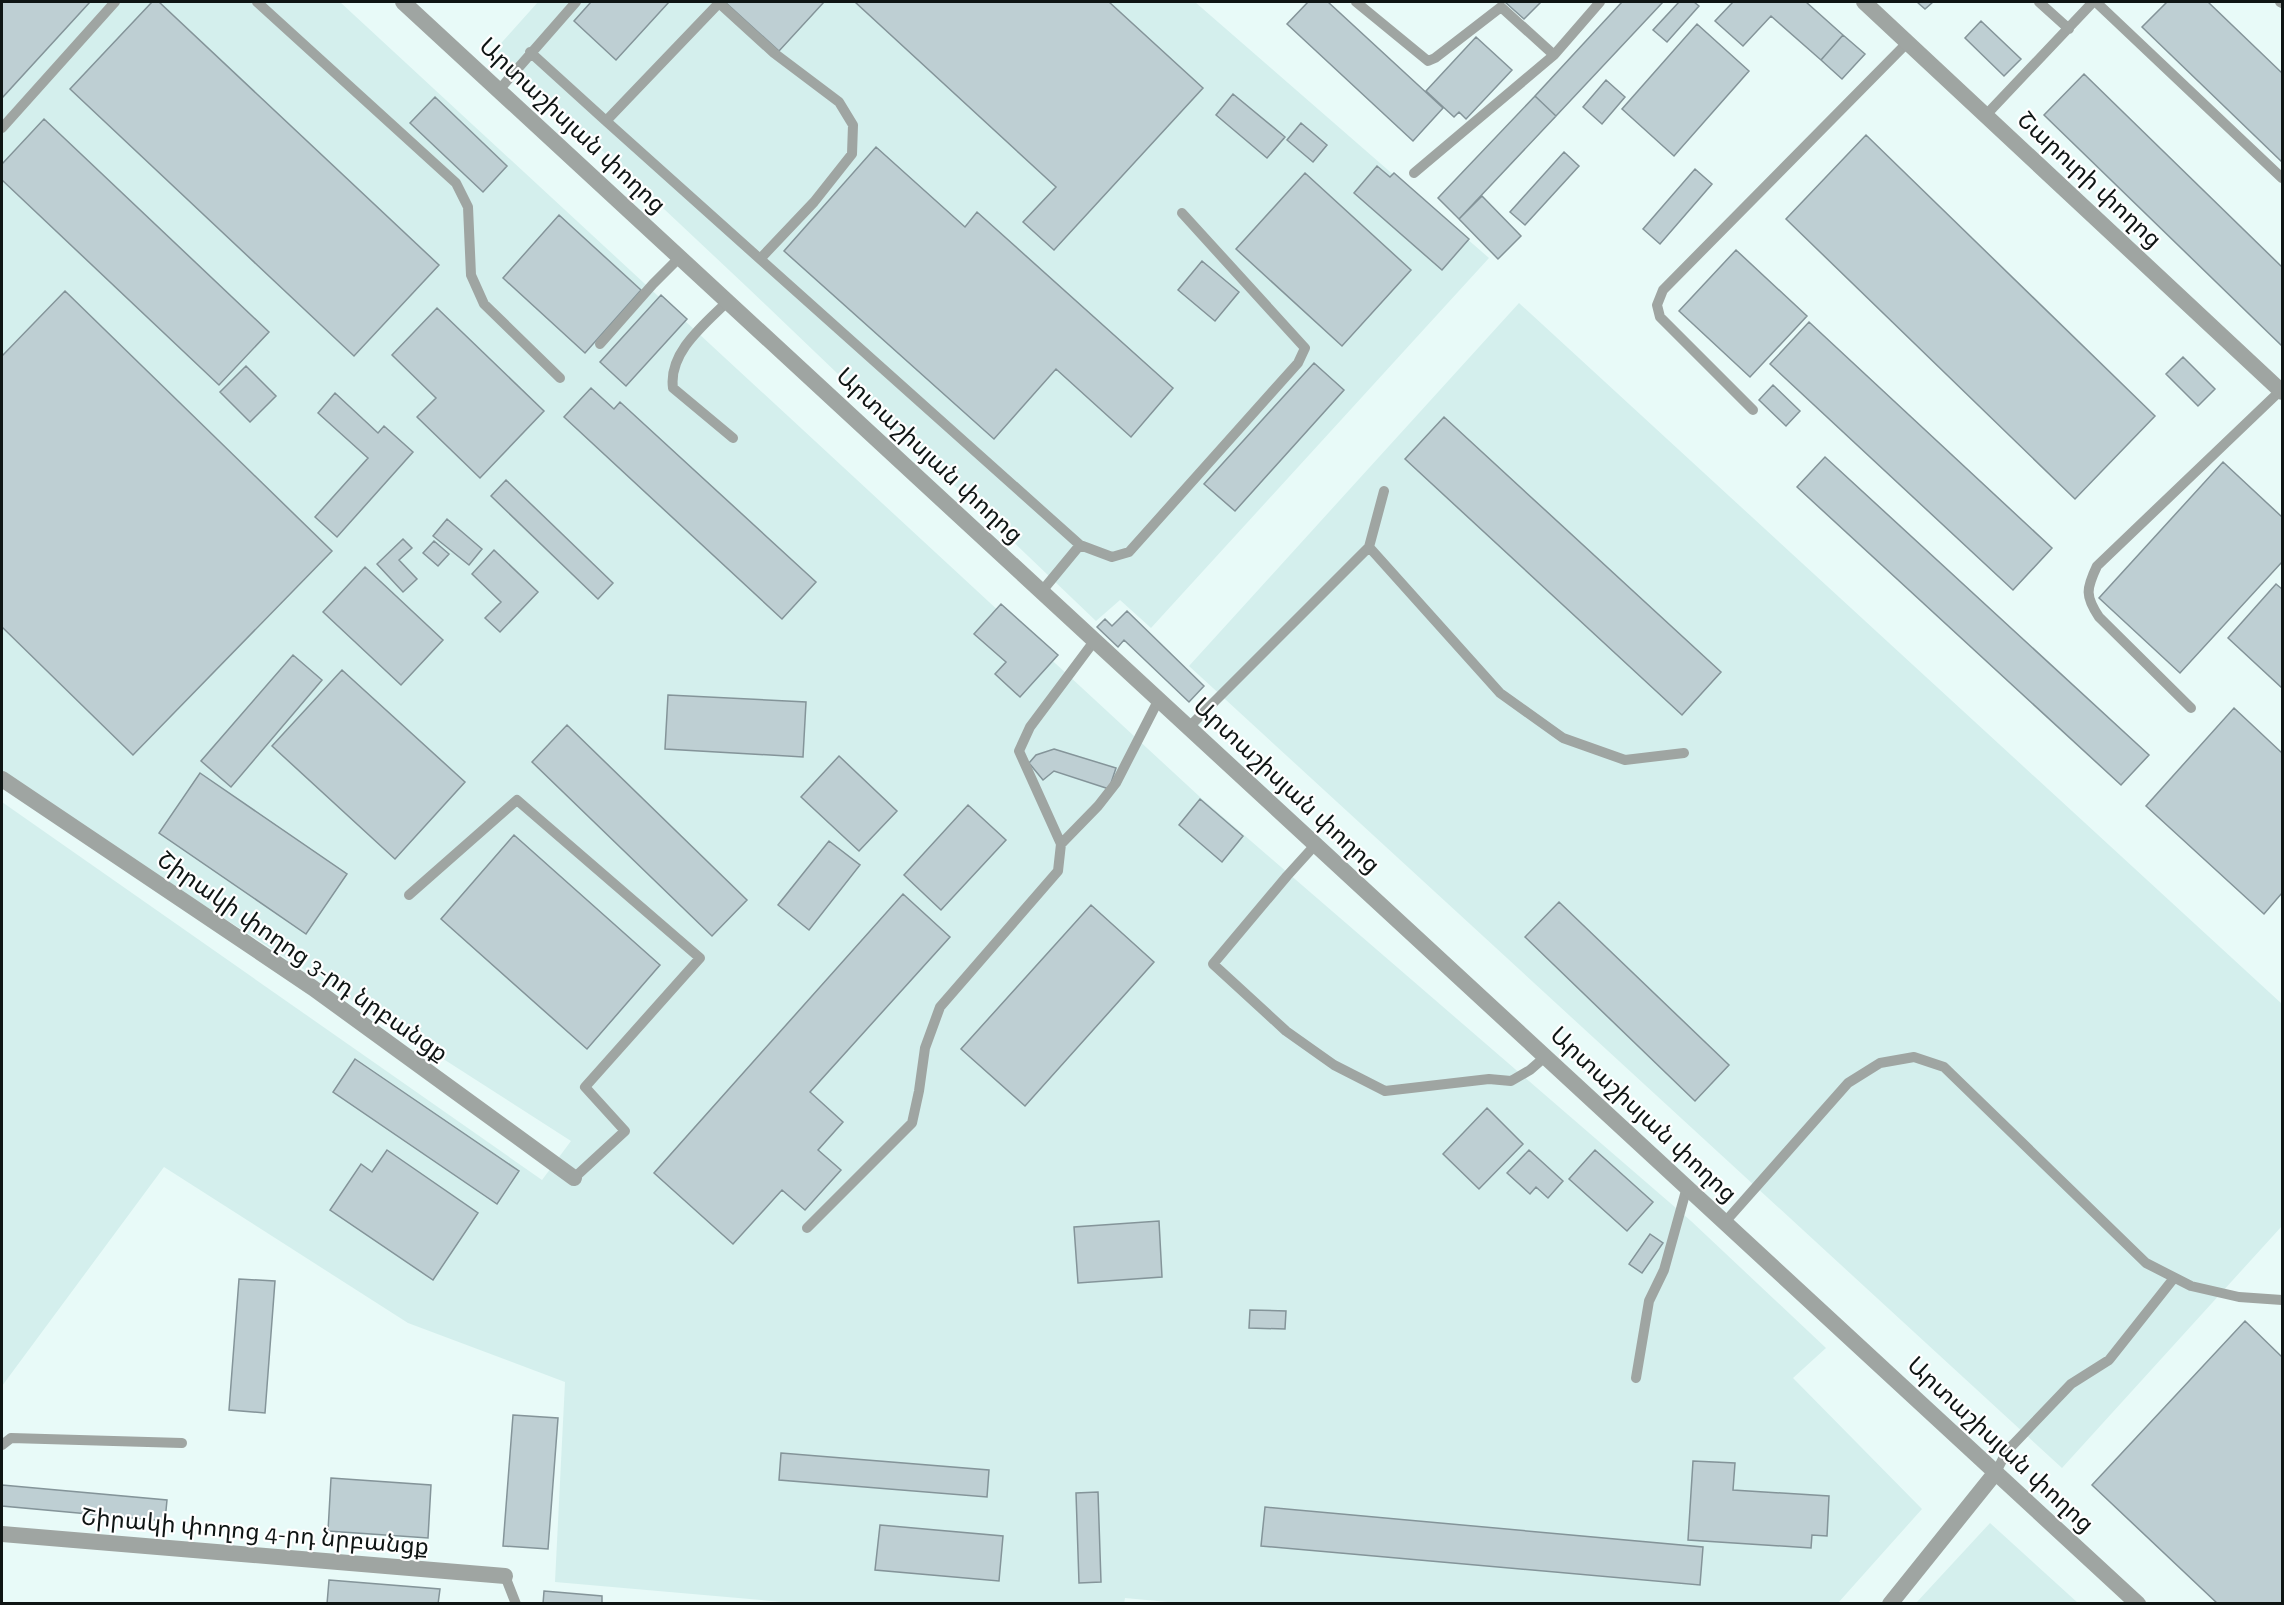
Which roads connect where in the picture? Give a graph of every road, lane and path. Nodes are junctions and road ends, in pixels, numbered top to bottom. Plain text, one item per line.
1 (115, 2) edge
2 (257, 2) edge
3 (404, 2) edge
4 (576, 2) edge
5 (718, 2) edge
6 (1356, 2) edge
7 (1600, 2) edge
8 (1864, 2) edge
9 (2039, 2) edge
10 (2095, 2) edge
11 (2068, 29) junction
12 (1908, 42) junction
13 (530, 52) junction
14 (1554, 55) junction
15 (499, 90) junction
16 (1986, 115) junction
17 (606, 121) junction
18 (2, 128) edge
19 (1414, 173) dead end
20 (2283, 178) edge
21 (1182, 213) dead end
22 (680, 257) junction
23 (760, 259) junction
24 (728, 301) junction
25 (600, 344) dead end
26 (560, 378) dead end
27 (2282, 391) edge
28 (1753, 410) dead end
29 (733, 438) dead end
30 (1384, 491) dead end
31 (1080, 545) junction
32 (1369, 547) junction
33 (1042, 591) junction
34 (1095, 640) junction
35 (1159, 699) junction
36 (2191, 708) dead end
37 (1189, 727) junction
38 (1684, 753) dead end
39 (2, 779) edge
40 (1061, 844) junction
41 (1317, 844) junction
42 (409, 895) dead end
43 (1546, 1056) junction
44 (574, 1178) joint
45 (1687, 1187) junction
46 (1725, 1222) junction
47 (807, 1228) dead end
48 (2174, 1278) junction
49 (2283, 1300) edge
50 (1636, 1378) dead end
51 (182, 1443) dead end
52 (2, 1445) edge
53 (1996, 1472) junction
54 (2, 1534) edge
55 (505, 1576) joint
56 (516, 1604) edge
57 (1890, 1604) edge
58 (2138, 1604) edge

1 - 18 lane
2 - 26 lane
3 - 15 street, Արտաշիսյան փողոց
4 - 13 lane
5 - 17 lane
5 - 23 lane
6 - 14 lane
7 - 14 lane
8 - 12 street, Շարուրի փողոց
9 - 11 lane
10 - 11 lane
10 - 20 lane
11 - 16 lane
12 - 16 street, Շարուրի փողոց
12 - 28 lane
13 - 15 lane
13 - 17 lane
14 - 19 lane
15 - 22 street, Արտաշիսյան փողոց
16 - 27 street, Շարուրի փողոց
17 - 23 lane
21 - 31 lane
22 - 24 street, Արտաշիսյան փողոց
22 - 25 lane
23 - 31 lane
24 - 29 lane
24 - 33 street, Արտաշիսյան փողոց
27 - 36 lane
30 - 32 lane
31 - 33 lane
32 - 37 lane
32 - 38 lane
33 - 34 street, Արտաշիսյան փողոց
34 - 35 street, Արտաշիսյան փողոց
34 - 40 lane
35 - 37 street, Արտաշիսյան փողոց
35 - 40 lane
37 - 41 street, Արտաշիսյան փողոց
39 - 44 street, Շիրակի փողոց 3-րդ նրբանցք
40 - 47 lane
41 - 43 street, Արտաշիսյան փողոց
41 - 43 lane
42 - 44 lane
43 - 45 street, Արտաշիսյան փողոց
45 - 46 street, Արտաշիսյան փողոց
45 - 50 lane
46 - 48 lane
46 - 53 street, Արտաշիսյան փողոց
48 - 49 lane
48 - 53 lane
51 - 52 lane
53 - 57 street
53 - 58 street, Արտաշիսյան փողոց
54 - 55 street, Շիրակի փողոց 4-րդ նրբանցք
55 - 56 lane

